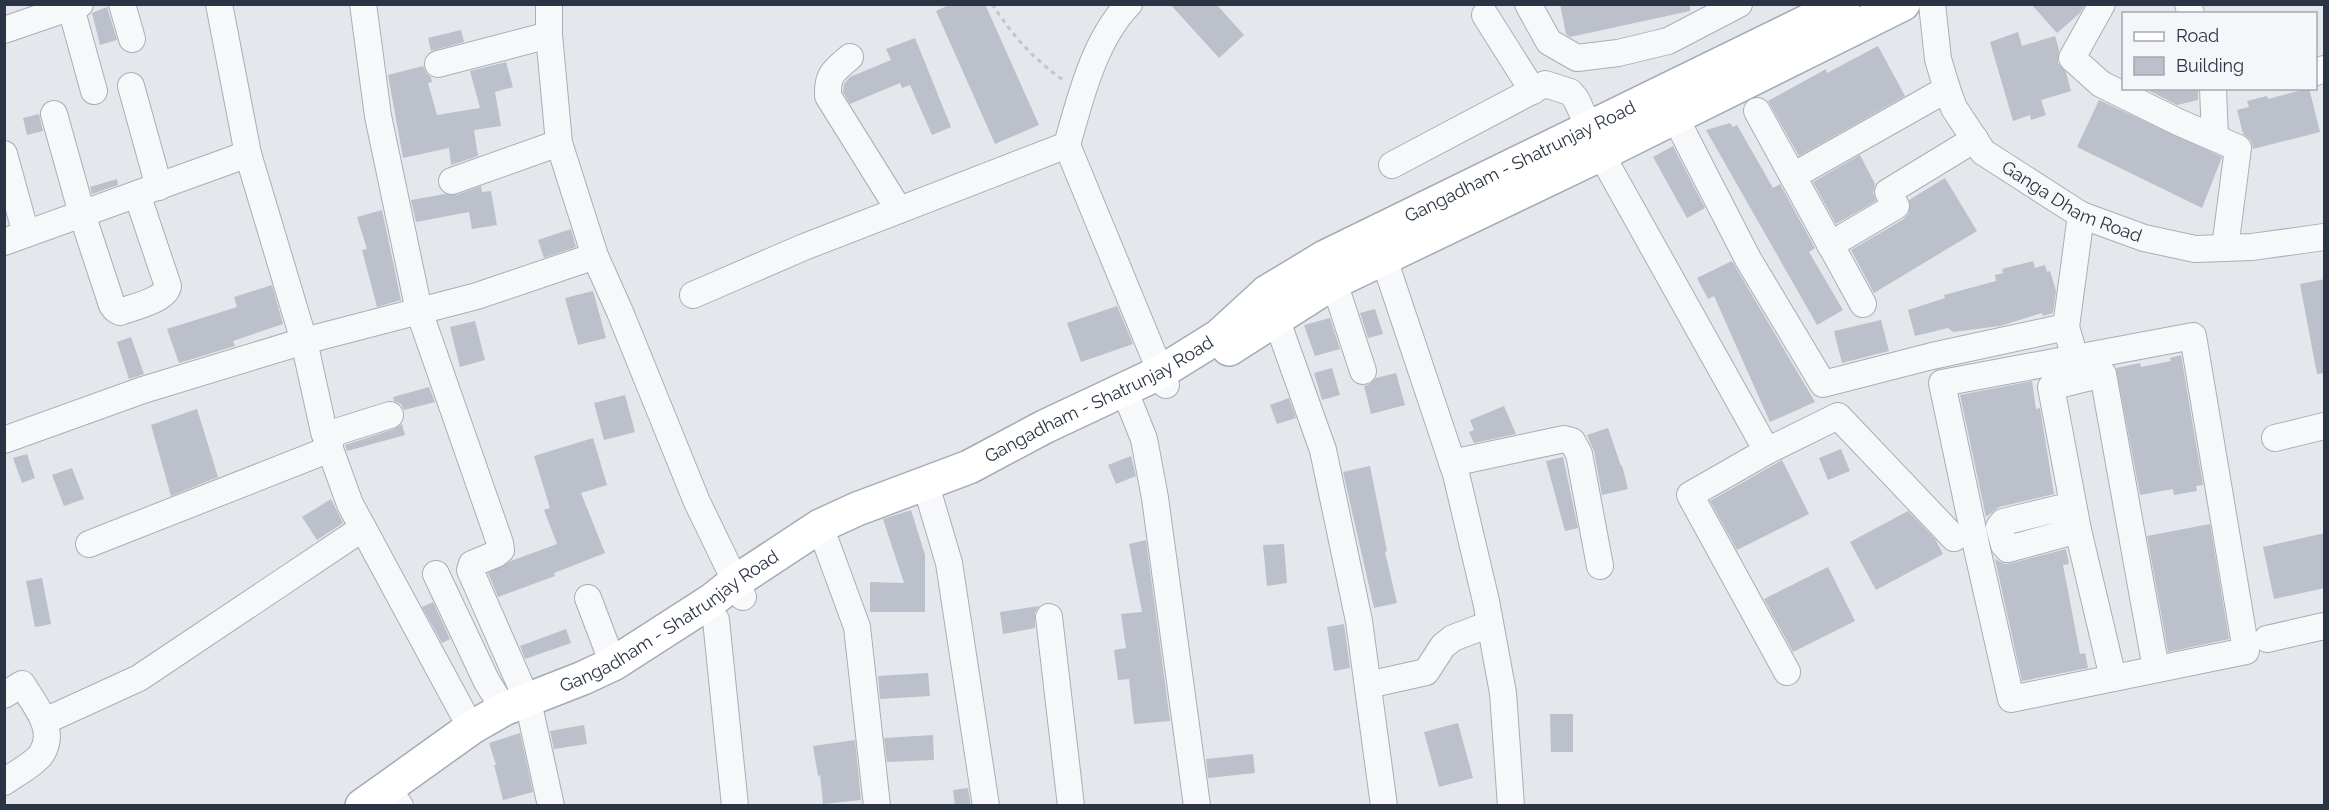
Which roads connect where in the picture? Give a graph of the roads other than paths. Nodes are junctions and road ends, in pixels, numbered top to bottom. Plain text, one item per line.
1 (122, 4) edge
2 (219, 4) edge
3 (363, 4) edge
4 (549, 4) edge
5 (1129, 4) edge
6 (1528, 4) edge
7 (1739, 4) edge
8 (1843, 4) edge
9 (1903, 4) edge
10 (1932, 4) edge
11 (2102, 4) edge
12 (75, 6) edge
13 (1485, 15) dead end
14 (4, 30) edge
15 (549, 35) junction
16 (132, 39) dead end
17 (850, 57) dead end
18 (438, 64) dead end
19 (131, 86) dead end
20 (1947, 89) junction
21 (94, 90) dead end
22 (2213, 90) edge
23 (1533, 91) junction
24 (1757, 111) dead end
25 (54, 114) dead end
26 (1675, 117) junction
27 (2215, 138) junction
28 (1975, 139) junction
29 (1594, 141) junction
30 (558, 143) junction
31 (1067, 145) junction
32 (4, 154) edge
33 (248, 154) junction
34 (1392, 165) dead end
35 (1793, 176) junction
36 (452, 181) dead end
37 (148, 191) junction
38 (899, 210) junction
39 (82, 214) junction
40 (2081, 214) junction
41 (2325, 237) edge
42 (15, 238) edge
43 (1380, 244) junction
44 (1830, 245) junction
45 (2225, 248) junction
46 (595, 256) junction
47 (1334, 282) junction
48 (693, 295) dead end
49 (1863, 304) dead end
50 (1271, 305) junction
51 (418, 311) junction
52 (2066, 327) junction
53 (304, 341) junction
54 (2074, 359) junction
55 (1363, 371) dead end
56 (1163, 379) junction
57 (1127, 396) junction
58 (390, 415) dead end
59 (2325, 426) edge
60 (2276, 438) dead end
61 (4, 440) edge
62 (329, 446) junction
63 (1767, 451) junction
64 (1452, 463) junction
65 (927, 488) junction
66 (363, 528) junction
67 (822, 532) junction
68 (1954, 538) dead end
69 (90, 544) dead end
70 (1600, 566) dead end
71 (436, 574) dead end
72 (739, 589) junction
73 (588, 598) dead end
74 (1049, 617) dead end
75 (716, 620) junction
76 (1490, 624) junction
77 (2325, 626) edge
78 (2267, 639) dead end
79 (613, 664) junction
80 (2156, 669) junction
81 (1787, 672) dead end
82 (2113, 678) junction
83 (1368, 685) junction
84 (4, 695) edge
85 (521, 708) junction
86 (45, 721) junction
87 (466, 740) junction
88 (4, 782) edge
89 (383, 800) edge
90 (551, 806) edge
91 (735, 806) edge
92 (877, 806) edge
93 (986, 806) edge
94 (1071, 806) edge
95 (1197, 806) edge
96 (1384, 806) edge
97 (1511, 806) edge

1 - 16 street
2 - 33 street
3 - 51 street
4 - 15 street
5 - 31 street
6 - 7 street
8 - 29 main road, Gangadham - Shatrunjay Road
9 - 26 main road, Gangadham - Shatrunjay Road
10 - 20 street, Ganga Dham Road
11 - 27 street
12 - 14 street
12 - 21 street
13 - 23 street
15 - 18 street
15 - 30 street
17 - 38 street
19 - 37 street
20 - 28 street, Ganga Dham Road
20 - 35 street
22 - 27 street
23 - 29 street
23 - 34 street
24 - 35 street
25 - 39 street
26 - 29 main road, Gangadham - Shatrunjay Road
26 - 52 street
27 - 45 street
28 - 40 street, Ganga Dham Road
28 - 44 street
29 - 43 main road, Gangadham - Shatrunjay Road
29 - 63 street
30 - 36 street
30 - 46 street
31 - 38 street
31 - 56 street
32 - 42 street
33 - 37 street
33 - 53 street
35 - 44 street
37 - 39 street
37 - 39 street
38 - 48 street
39 - 42 street
40 - 45 street, Ganga Dham Road
40 - 52 street
41 - 45 street, Ganga Dham Road
43 - 47 main road, Gangadham - Shatrunjay Road
43 - 50 main road, Gangadham - Shatrunjay Road
43 - 64 street
44 - 49 street
46 - 51 street
46 - 72 street
47 - 50 main road, Gangadham - Shatrunjay Road
47 - 55 street
50 - 56 main road, Gangadham - Shatrunjay Road
50 - 83 street
51 - 53 street
51 - 85 street
52 - 54 street
53 - 61 street
53 - 62 street
54 - 80 street
54 - 82 street
56 - 57 main road, Gangadham - Shatrunjay Road
57 - 65 main road, Gangadham - Shatrunjay Road
57 - 95 street
58 - 62 street
59 - 60 street
62 - 66 street
62 - 69 street
63 - 68 street
63 - 81 street
64 - 70 street
64 - 76 street
65 - 67 main road, Gangadham - Shatrunjay Road
65 - 93 street
66 - 86 street
66 - 87 street
67 - 72 main road, Gangadham - Shatrunjay Road
67 - 92 street
71 - 85 street
72 - 75 main road, Gangadham - Shatrunjay Road
72 - 79 main road, Gangadham - Shatrunjay Road
73 - 79 street
74 - 94 street
75 - 85 main road, Gangadham - Shatrunjay Road
75 - 91 street
76 - 83 street
76 - 97 street
77 - 78 street
79 - 85 main road, Gangadham - Shatrunjay Road
80 - 82 street
80 - 82 street
83 - 96 street
84 - 86 street
85 - 87 main road, Gangadham - Shatrunjay Road
85 - 90 street
86 - 88 street
87 - 89 main road, Gangadham - Shatrunjay Road

